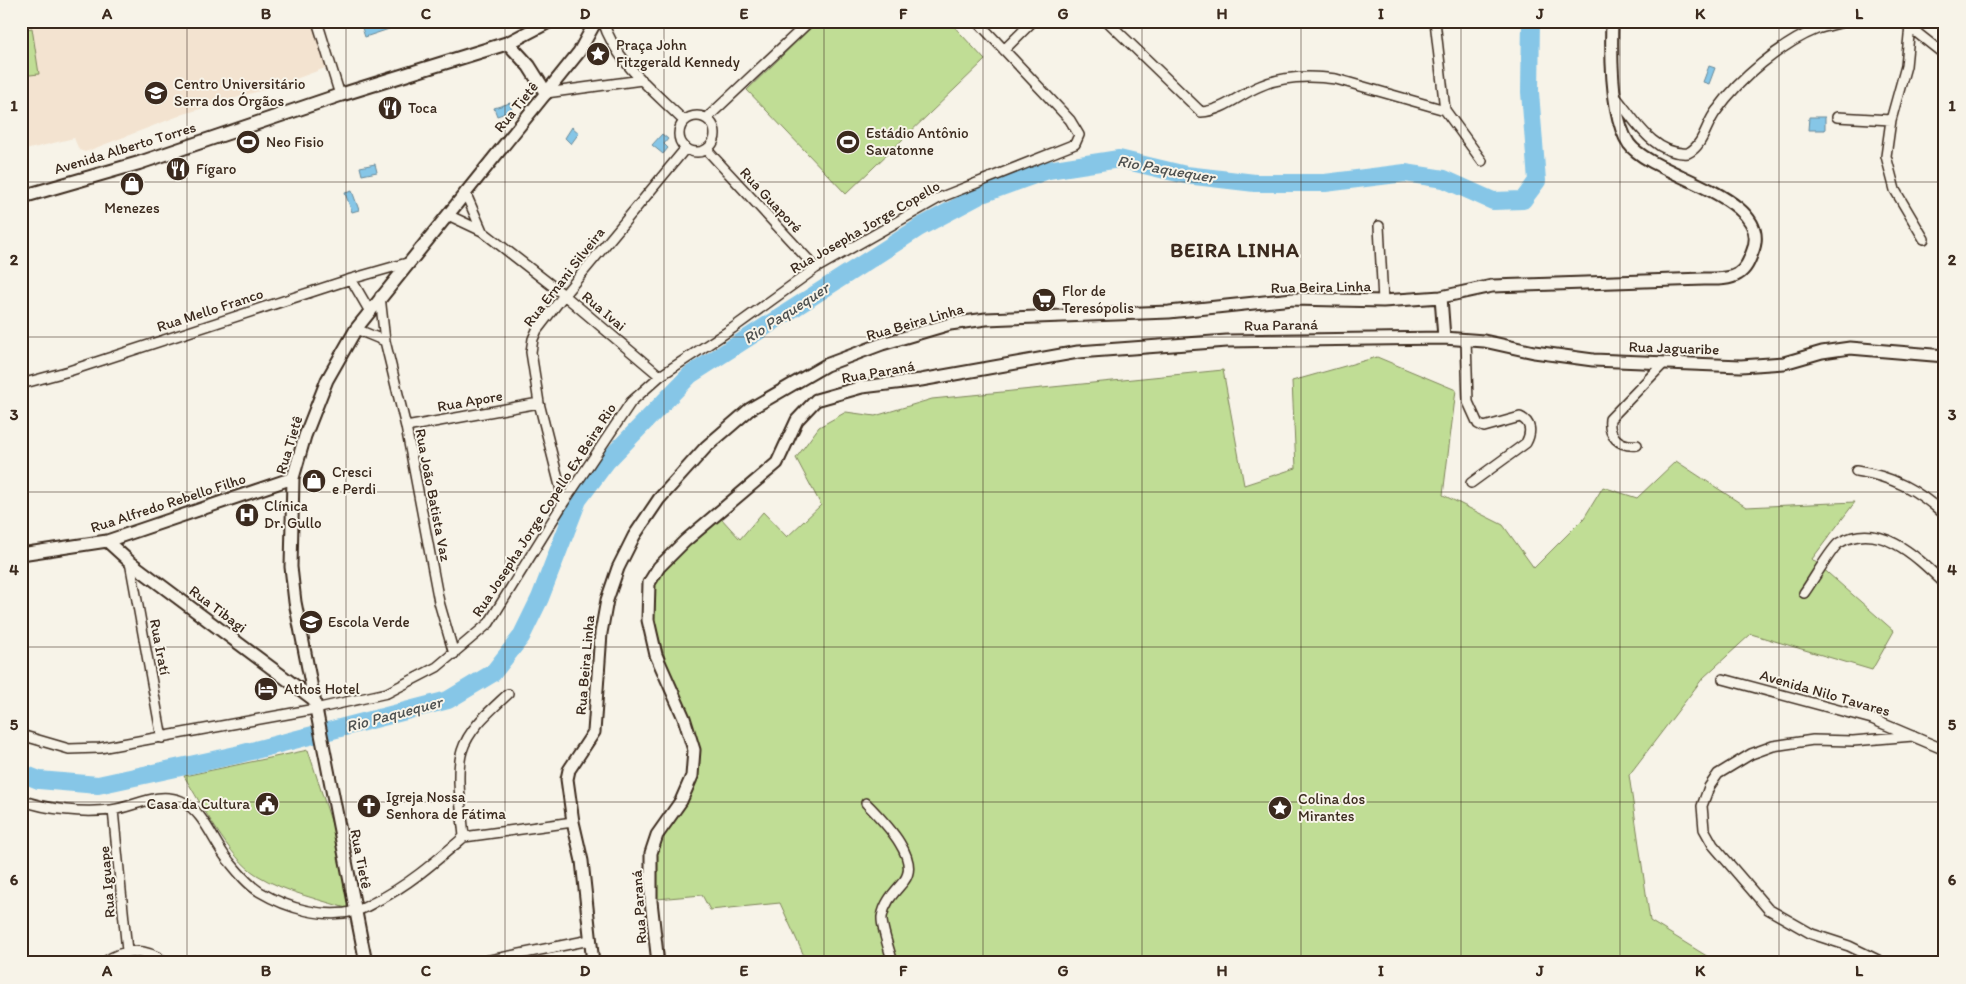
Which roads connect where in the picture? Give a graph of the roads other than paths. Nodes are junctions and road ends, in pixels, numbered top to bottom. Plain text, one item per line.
1 (317, 21) edge
2 (550, 21) edge
3 (596, 21) edge
4 (603, 21) edge
5 (810, 21) edge
6 (977, 21) edge
7 (1033, 21) edge
8 (1107, 21) edge
9 (1435, 21) edge
10 (1612, 21) edge
11 (1847, 21) edge
12 (1906, 23) edge
13 (508, 42) junction
14 (1004, 50) junction
15 (1945, 55) edge
16 (642, 80) junction
17 (546, 94) junction
18 (340, 95) junction
19 (1615, 96) junction
20 (1444, 110) junction
21 (1837, 117) dead end
22 (707, 118) junction
23 (684, 120) junction
24 (1892, 120) junction
25 (685, 149) junction
26 (707, 150) junction
27 (1482, 161) dead end
28 (465, 192) junction
29 (21, 197) edge
30 (448, 215) junction
31 (1379, 226) dead end
32 (482, 231) junction
33 (1924, 239) dead end
34 (407, 263) junction
35 (816, 268) junction
36 (351, 279) junction
37 (564, 295) junction
38 (380, 296) junction
39 (1441, 297) junction
40 (1383, 300) junction
41 (369, 310) junction
42 (356, 329) junction
43 (1444, 338) junction
44 (1466, 340) junction
45 (385, 341) junction
46 (1945, 356) edge
47 (1664, 363) junction
48 (660, 376) junction
49 (21, 384) edge
50 (539, 403) junction
51 (406, 427) junction
52 (1636, 445) dead end
53 (1856, 472) dead end
54 (293, 478) junction
55 (1470, 483) dead end
56 (564, 502) junction
57 (1945, 515) edge
58 (107, 541) junction
59 (21, 554) edge
60 (130, 562) junction
61 (1945, 584) edge
62 (1804, 593) dead end
63 (454, 654) junction
64 (1723, 679) dead end
65 (508, 694) dead end
66 (314, 704) junction
67 (21, 735) edge
68 (1913, 736) junction
69 (162, 738) junction
70 (1945, 750) edge
71 (21, 800) edge
72 (866, 803) dead end
73 (113, 810) junction
74 (573, 822) junction
75 (464, 837) junction
76 (355, 911) junction
77 (590, 940) junction
78 (127, 951) junction
79 (103, 963) edge
80 (167, 963) edge
81 (366, 963) edge
82 (475, 963) edge
83 (593, 963) edge
84 (658, 963) edge
85 (893, 963) edge
86 (1884, 963) edge

1 - 18 street
2 - 13 main road, Avenida Alberto Torres
3 - 17 street, Rua Tietê
4 - 16 street
5 - 22 street
6 - 14 street
7 - 14 street
8 - 20 street
9 - 20 street
10 - 19 street
11 - 19 street
12 - 15 street
12 - 24 street
13 - 17 main road
13 - 18 main road, Avenida Alberto Torres
14 - 35 street, Rua Josepha Jorge Copello
16 - 17 street
16 - 23 street
17 - 28 street, Rua Tietê
18 - 29 main road, Avenida Alberto Torres
19 - 39 street, Rua Beira Linha
20 - 27 street
21 - 24 street
22 - 23 street
22 - 26 street
23 - 25 street
24 - 33 street
25 - 26 street
25 - 37 street, Rua Ernani Silveira
26 - 35 street, Rua Guaporé
28 - 30 street, Rua Tietê
28 - 32 street, Rua Ivai
30 - 32 street, Rua Ivai
30 - 34 street, Rua Tietê
31 - 40 street
32 - 37 street, Rua Ivai
34 - 36 street, Rua Mello Franco
34 - 38 street, Rua Tietê
35 - 48 street, Rua Josepha Jorge Copello
36 - 41 street
36 - 49 street, Rua Mello Franco
37 - 48 street, Rua Ivai
37 - 50 street, Rua Ernani Silveira
38 - 41 street, Rua Tietê
38 - 45 street, Rua João Batista Vaz
39 - 40 street, Rua Beira Linha
39 - 43 street
40 - 74 street, Rua Beira Linha
41 - 42 street, Rua Tietê
42 - 45 street
42 - 54 street, Rua Tietê
43 - 44 street, Rua Jaguaribe
43 - 84 street, Rua Paraná
44 - 47 street, Rua Jaguaribe
44 - 55 street
45 - 51 street, Rua João Batista Vaz
46 - 47 street, Rua Jaguaribe
47 - 52 street
48 - 56 street, Rua Josepha Jorge Copello Ex Beira Rio
50 - 51 street, Rua Apore
50 - 56 street, Rua Ernani Silveira
51 - 63 street, Rua João Batista Vaz
53 - 57 street
54 - 58 street, Rua Alfredo Rebello Filho
54 - 66 street, Rua Tietê
56 - 63 street, Rua Josepha Jorge Copello Ex Beira Rio
58 - 59 street, Rua Alfredo Rebello Filho
58 - 60 street, Rua Tibagi
60 - 66 street, Rua Tibagi
60 - 69 street, Rua Iratí
61 - 62 street
63 - 66 street, Rua Josepha Jorge Copello Ex Beira Rio
64 - 68 street, Avenida Nilo Tavares
65 - 75 street
66 - 69 street, Rua Josepha Jorge Copello Ex Beira Rio
66 - 76 street, Rua Tietê
67 - 69 street, Rua Josepha Jorge Copello Ex Beira Rio
68 - 70 street, Avenida Nilo Tavares
68 - 86 street
71 - 73 street
72 - 85 street
73 - 76 street
73 - 78 street, Rua Iguape
74 - 75 street
74 - 77 street, Rua Beira Linha
75 - 76 street
76 - 81 street, Rua Tietê
77 - 82 street
77 - 83 street, Rua Beira Linha
78 - 79 street
78 - 80 street

